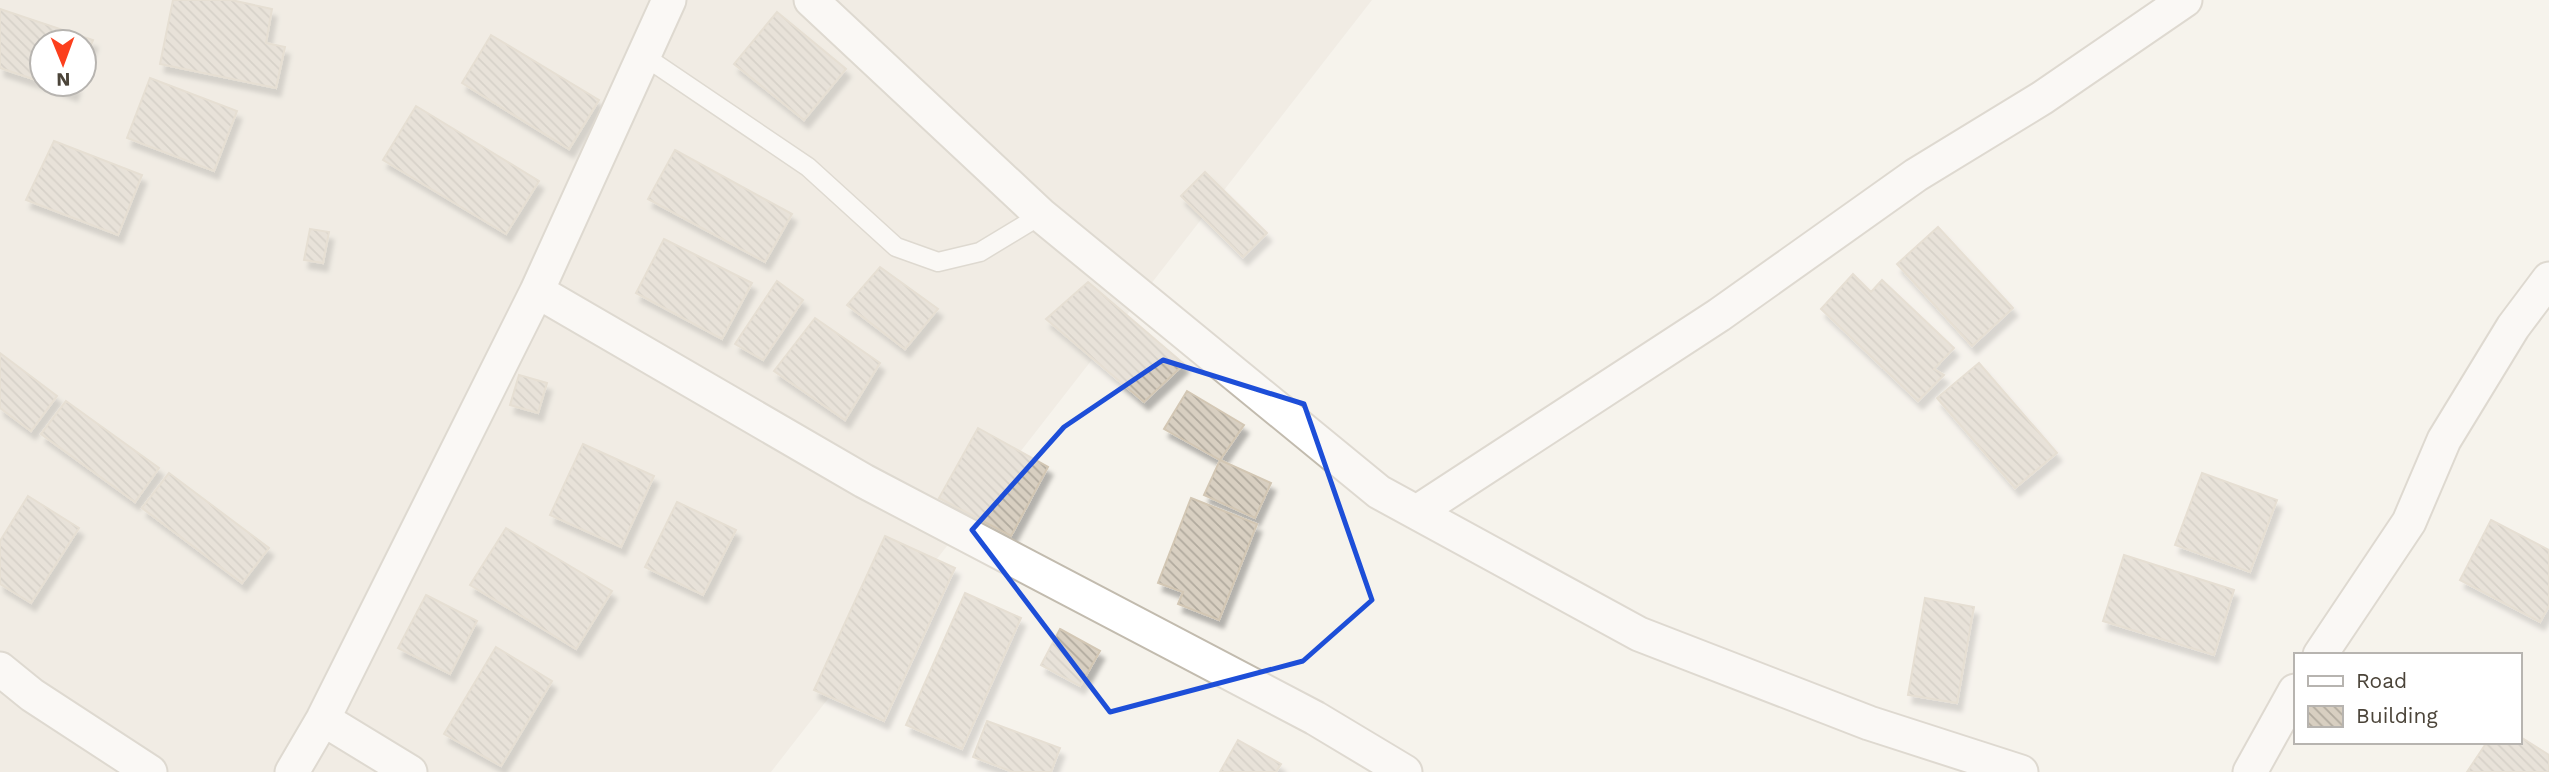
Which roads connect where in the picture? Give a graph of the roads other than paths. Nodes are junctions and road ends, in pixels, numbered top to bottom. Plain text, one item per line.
1 (669, 0) edge
2 (811, 0) edge
3 (2185, 0) edge
4 (644, 56) junction
5 (1041, 215) junction
6 (2549, 279) edge
7 (537, 291) junction
8 (1417, 512) junction
9 (2321, 653) edge
10 (0, 670) edge
11 (2294, 693) edge
12 (323, 719) junction
13 (150, 772) edge
14 (292, 772) edge
15 (410, 772) edge
16 (1405, 772) edge
17 (2021, 772) edge
18 (2250, 772) edge

1 - 4 street
2 - 5 street
3 - 8 street
4 - 5 lane
4 - 7 street
5 - 8 street
6 - 9 street
7 - 12 street
7 - 16 street
8 - 17 street
10 - 13 street
11 - 18 street
12 - 14 street
12 - 15 street

